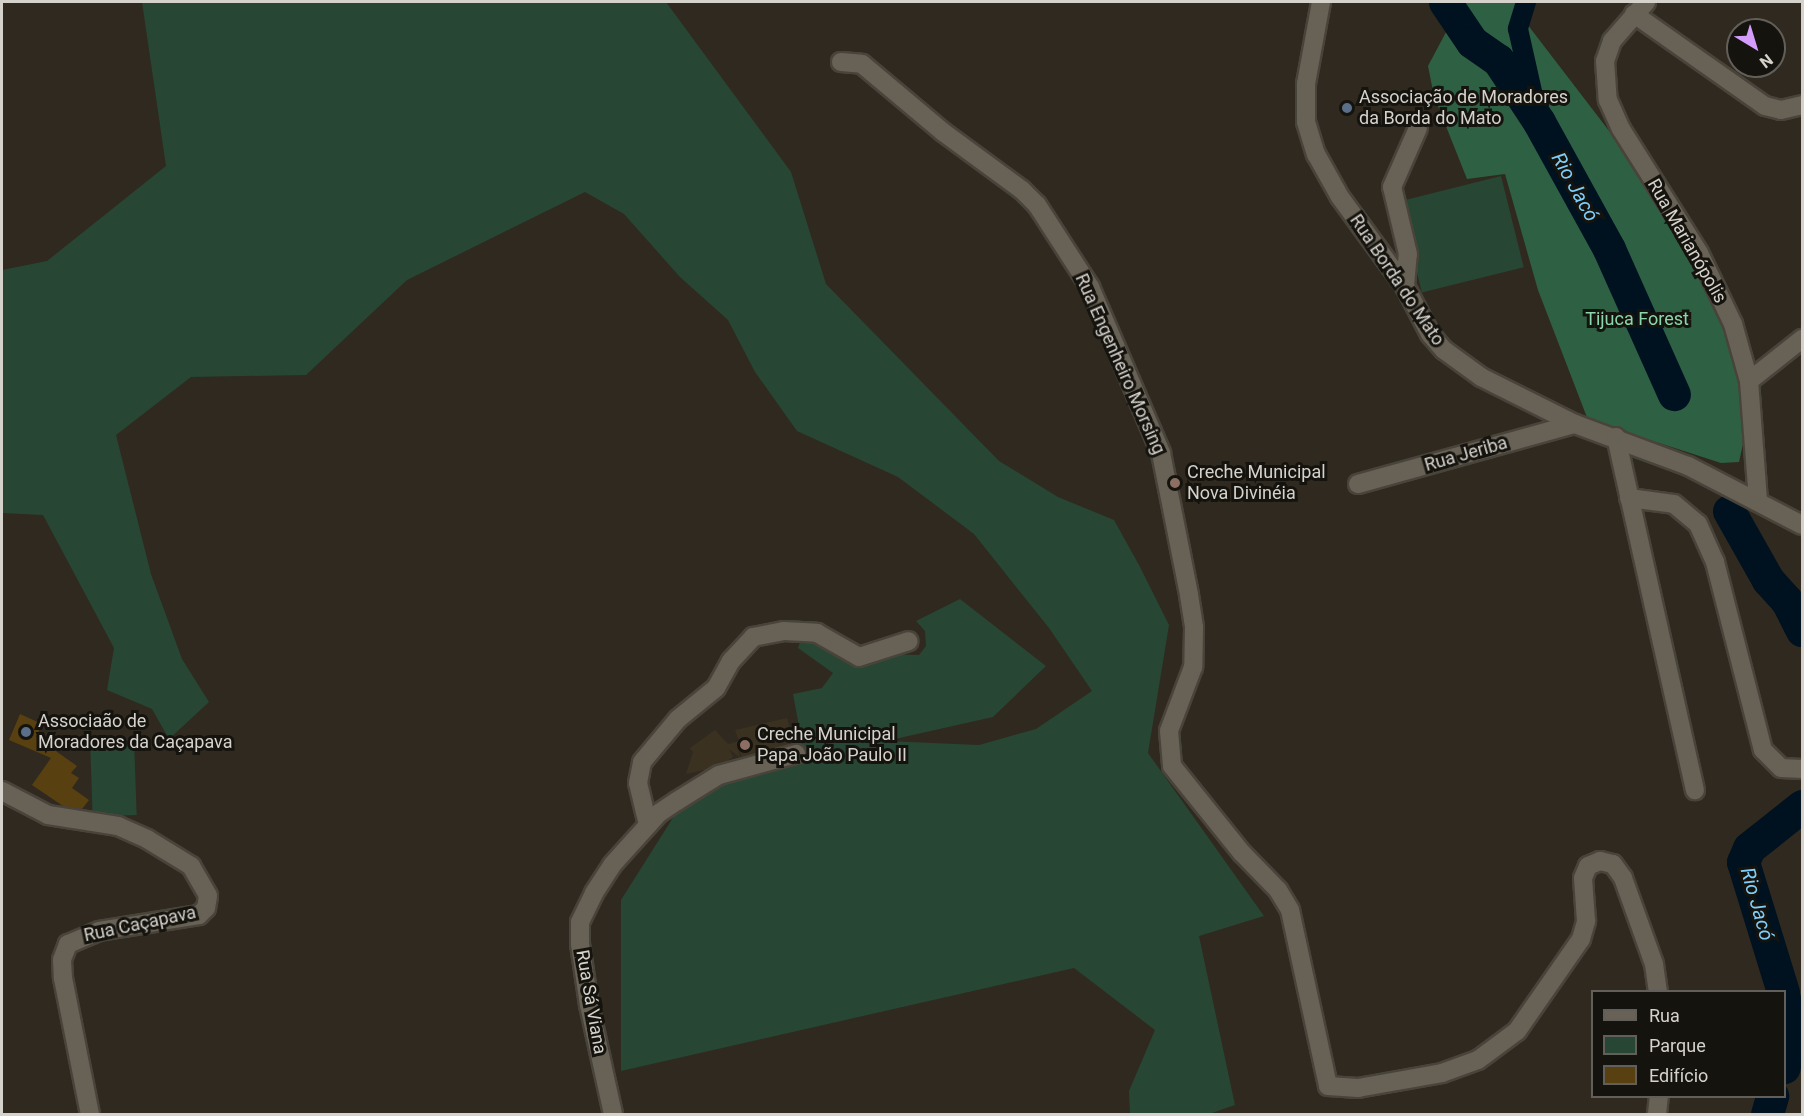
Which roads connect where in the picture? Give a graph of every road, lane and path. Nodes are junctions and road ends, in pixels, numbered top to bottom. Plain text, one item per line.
1 (1321, 2) edge
2 (1640, 8) edge
3 (841, 62) dead end
4 (1803, 105) edge
5 (1418, 128) dead end
6 (1405, 286) junction
7 (1803, 339) edge
8 (1749, 381) junction
9 (1575, 424) junction
10 (1616, 437) junction
11 (1358, 484) dead end
12 (1629, 498) junction
13 (1758, 500) junction
14 (1803, 525) edge
15 (909, 641) dead end
16 (796, 754) dead end
17 (1803, 769) edge
18 (1695, 789) dead end
19 (6, 793) edge
20 (648, 825) junction
21 (1658, 990) edge
22 (1659, 1098) edge
23 (90, 1114) edge
24 (614, 1114) edge
25 (1657, 1114) edge

1 - 6 street, Rua Borda do Mato
2 - 4 street
2 - 8 street, Rua Marianópolis
3 - 21 street, Rua Engenheiro Morsing
5 - 6 street
6 - 9 street, Rua Borda do Mato
7 - 8 street
8 - 13 street, Rua Marianópolis
9 - 10 street, Rua Borda do Mato
9 - 11 street, Rua Jeriba
10 - 12 street
10 - 13 street, Rua Borda do Mato
12 - 17 street
12 - 18 street
13 - 14 street, Rua Borda do Mato
15 - 20 street
16 - 20 street, Rua Sá Viana
19 - 23 street, Rua Caçapava
20 - 24 street, Rua Sá Viana
22 - 25 street

